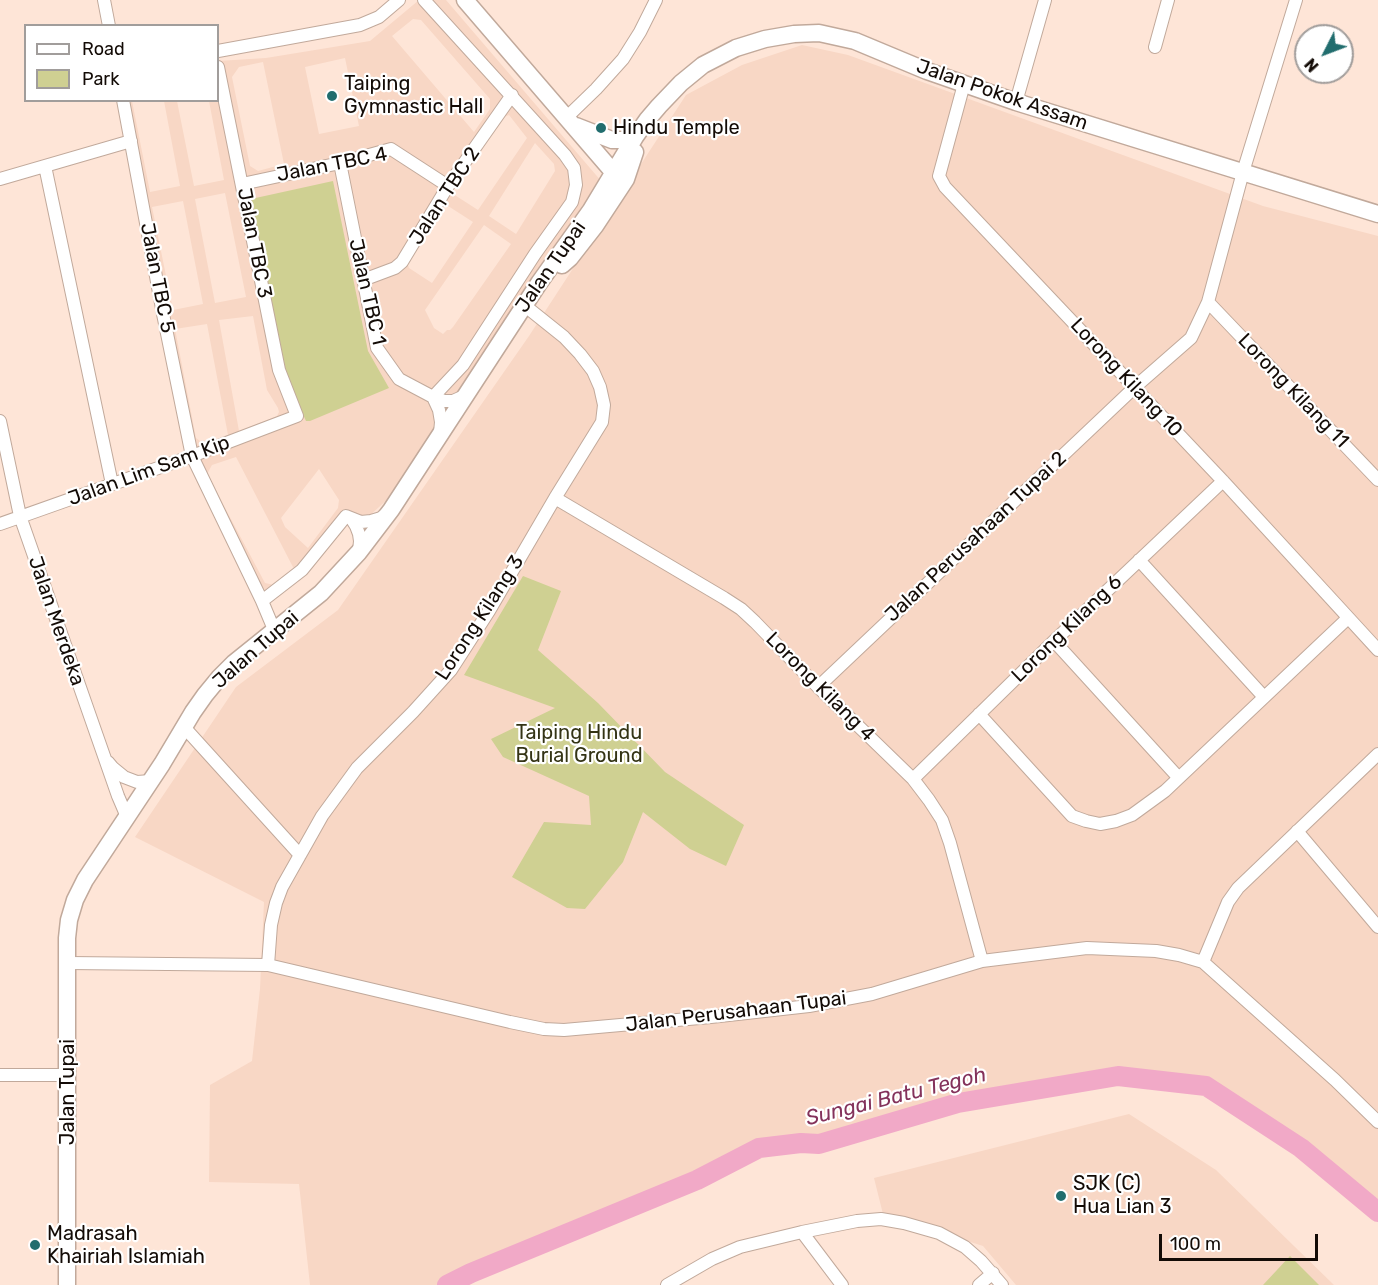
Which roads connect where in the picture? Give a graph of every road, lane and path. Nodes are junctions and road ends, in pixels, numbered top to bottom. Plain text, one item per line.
1 (104, 0) edge
2 (399, 0) edge
3 (424, 0) edge
4 (465, 0) edge
5 (656, 0) edge
6 (1045, 0) edge
7 (1167, 0) edge
8 (1296, 0) edge
9 (109, 24) edge
10 (1155, 47) dead end
11 (219, 51) edge
12 (219, 73) edge
13 (964, 84) junction
14 (512, 95) junction
15 (123, 102) edge
16 (1016, 102) junction
17 (647, 120) junction
18 (570, 121) junction
19 (635, 137) junction
20 (131, 141) junction
21 (340, 163) junction
22 (45, 166) junction
23 (1243, 172) junction
24 (614, 173) junction
25 (0, 179) edge
26 (242, 184) junction
27 (448, 186) junction
28 (1378, 214) edge
29 (363, 280) junction
30 (539, 283) junction
31 (1208, 302) junction
32 (524, 305) junction
33 (1135, 387) junction
34 (464, 396) junction
35 (433, 398) junction
36 (297, 417) joint
37 (0, 421) edge
38 (440, 435) junction
39 (1, 436) edge
40 (192, 456) junction
41 (1378, 480) edge
42 (1223, 481) junction
43 (112, 484) junction
44 (555, 498) junction
45 (391, 510) junction
46 (20, 516) junction
47 (351, 518) junction
48 (0, 524) edge
49 (358, 552) junction
50 (1139, 560) junction
51 (262, 601) junction
52 (1348, 618) junction
53 (275, 632) junction
54 (1054, 641) junction
55 (1378, 650) edge
56 (818, 687) junction
57 (1264, 697) junction
58 (979, 714) junction
59 (184, 727) junction
60 (1378, 754) edge
61 (103, 755) junction
62 (1178, 777) junction
63 (913, 779) junction
64 (151, 781) junction
65 (127, 817) junction
66 (1297, 831) junction
67 (300, 855) junction
68 (1378, 927) edge
69 (982, 961) junction
70 (1203, 962) junction
71 (68, 963) junction
72 (268, 965) junction
73 (0, 1075) edge
74 (68, 1075) junction
75 (1378, 1122) edge
76 (802, 1232) junction
77 (993, 1273) junction
78 (685, 1281) edge
79 (67, 1285) edge
80 (666, 1285) edge
81 (842, 1285) edge
82 (979, 1285) edge
83 (1002, 1285) edge

1 - 9 street
2 - 11 street
3 - 14 street
4 - 18 main road
5 - 18 street
6 - 16 street
7 - 10 street
8 - 23 street, Jalan Perusahaan Tupai 2
12 - 26 street, Jalan TBC 3
13 - 16 main road, Jalan Pokok Assam
13 - 17 main road, Jalan Pokok Assam
13 - 33 street, Lorong Kilang 10
14 - 27 street, Jalan TBC 2
14 - 35 street
15 - 20 street, Jalan TBC 5
16 - 23 main road, Jalan Pokok Assam
17 - 19 main road, Jalan Tupai
17 - 30 main road
18 - 19 main road
18 - 24 main road
19 - 24 main road, Jalan Tupai
20 - 22 street
20 - 40 street, Jalan TBC 5
21 - 26 street, Jalan TBC 4
21 - 27 street, Jalan TBC 4
21 - 29 street, Jalan TBC 1
22 - 25 street
22 - 43 street
23 - 28 main road, Jalan Pokok Assam
23 - 31 street, Jalan Perusahaan Tupai 2
24 - 30 main road, Jalan Tupai
26 - 36 street, Jalan TBC 3
27 - 29 street, Jalan TBC 2
29 - 35 street, Jalan TBC 1
30 - 32 main road, Jalan Tupai
31 - 33 street, Jalan Perusahaan Tupai 2
31 - 41 street, Lorong Kilang 11
32 - 34 main road, Jalan Tupai
32 - 44 street, Lorong Kilang 3
33 - 42 street, Lorong Kilang 10
33 - 56 street, Jalan Perusahaan Tupai 2
34 - 35 street
34 - 38 main road, Jalan Tupai
35 - 38 street
36 - 40 street, Jalan Lim Sam Kip
37 - 39 street, Jalan Merdeka
38 - 45 main road, Jalan Tupai
39 - 46 street, Jalan Merdeka
40 - 43 street, Jalan Lim Sam Kip
40 - 51 street, Jalan TBC 5
42 - 50 street, Lorong Kilang 6
42 - 52 street, Lorong Kilang 10
43 - 46 street, Jalan Lim Sam Kip
44 - 56 street, Lorong Kilang 4
44 - 67 street, Lorong Kilang 3
45 - 47 street
45 - 49 main road, Jalan Tupai
46 - 48 street, Jalan Lim Sam Kip
46 - 61 street, Jalan Merdeka
47 - 49 street
47 - 51 street
49 - 53 main road, Jalan Tupai
50 - 54 street, Lorong Kilang 6
50 - 57 street
51 - 53 street, Jalan TBC 5
52 - 55 street, Lorong Kilang 10
52 - 57 street
53 - 59 main road, Jalan Tupai
54 - 58 street, Lorong Kilang 6
54 - 62 street
56 - 63 street, Lorong Kilang 4
57 - 62 street
58 - 62 street
58 - 63 street, Lorong Kilang 6
59 - 64 main road, Jalan Tupai
59 - 67 street
60 - 66 street
61 - 64 street
61 - 65 street, Jalan Merdeka
63 - 69 street, Lorong Kilang 4
64 - 65 main road, Jalan Tupai
65 - 71 main road, Jalan Tupai
66 - 68 street
66 - 70 street
67 - 72 street, Lorong Kilang 3
69 - 70 street, Jalan Perusahaan Tupai
69 - 72 street, Jalan Perusahaan Tupai
70 - 75 street, Jalan Perusahaan Tupai
71 - 72 street, Jalan Perusahaan Tupai
71 - 74 main road, Jalan Tupai
73 - 74 street
74 - 79 main road, Jalan Tupai
76 - 77 street
76 - 78 street
76 - 81 street
77 - 82 street
77 - 83 street
78 - 80 street

